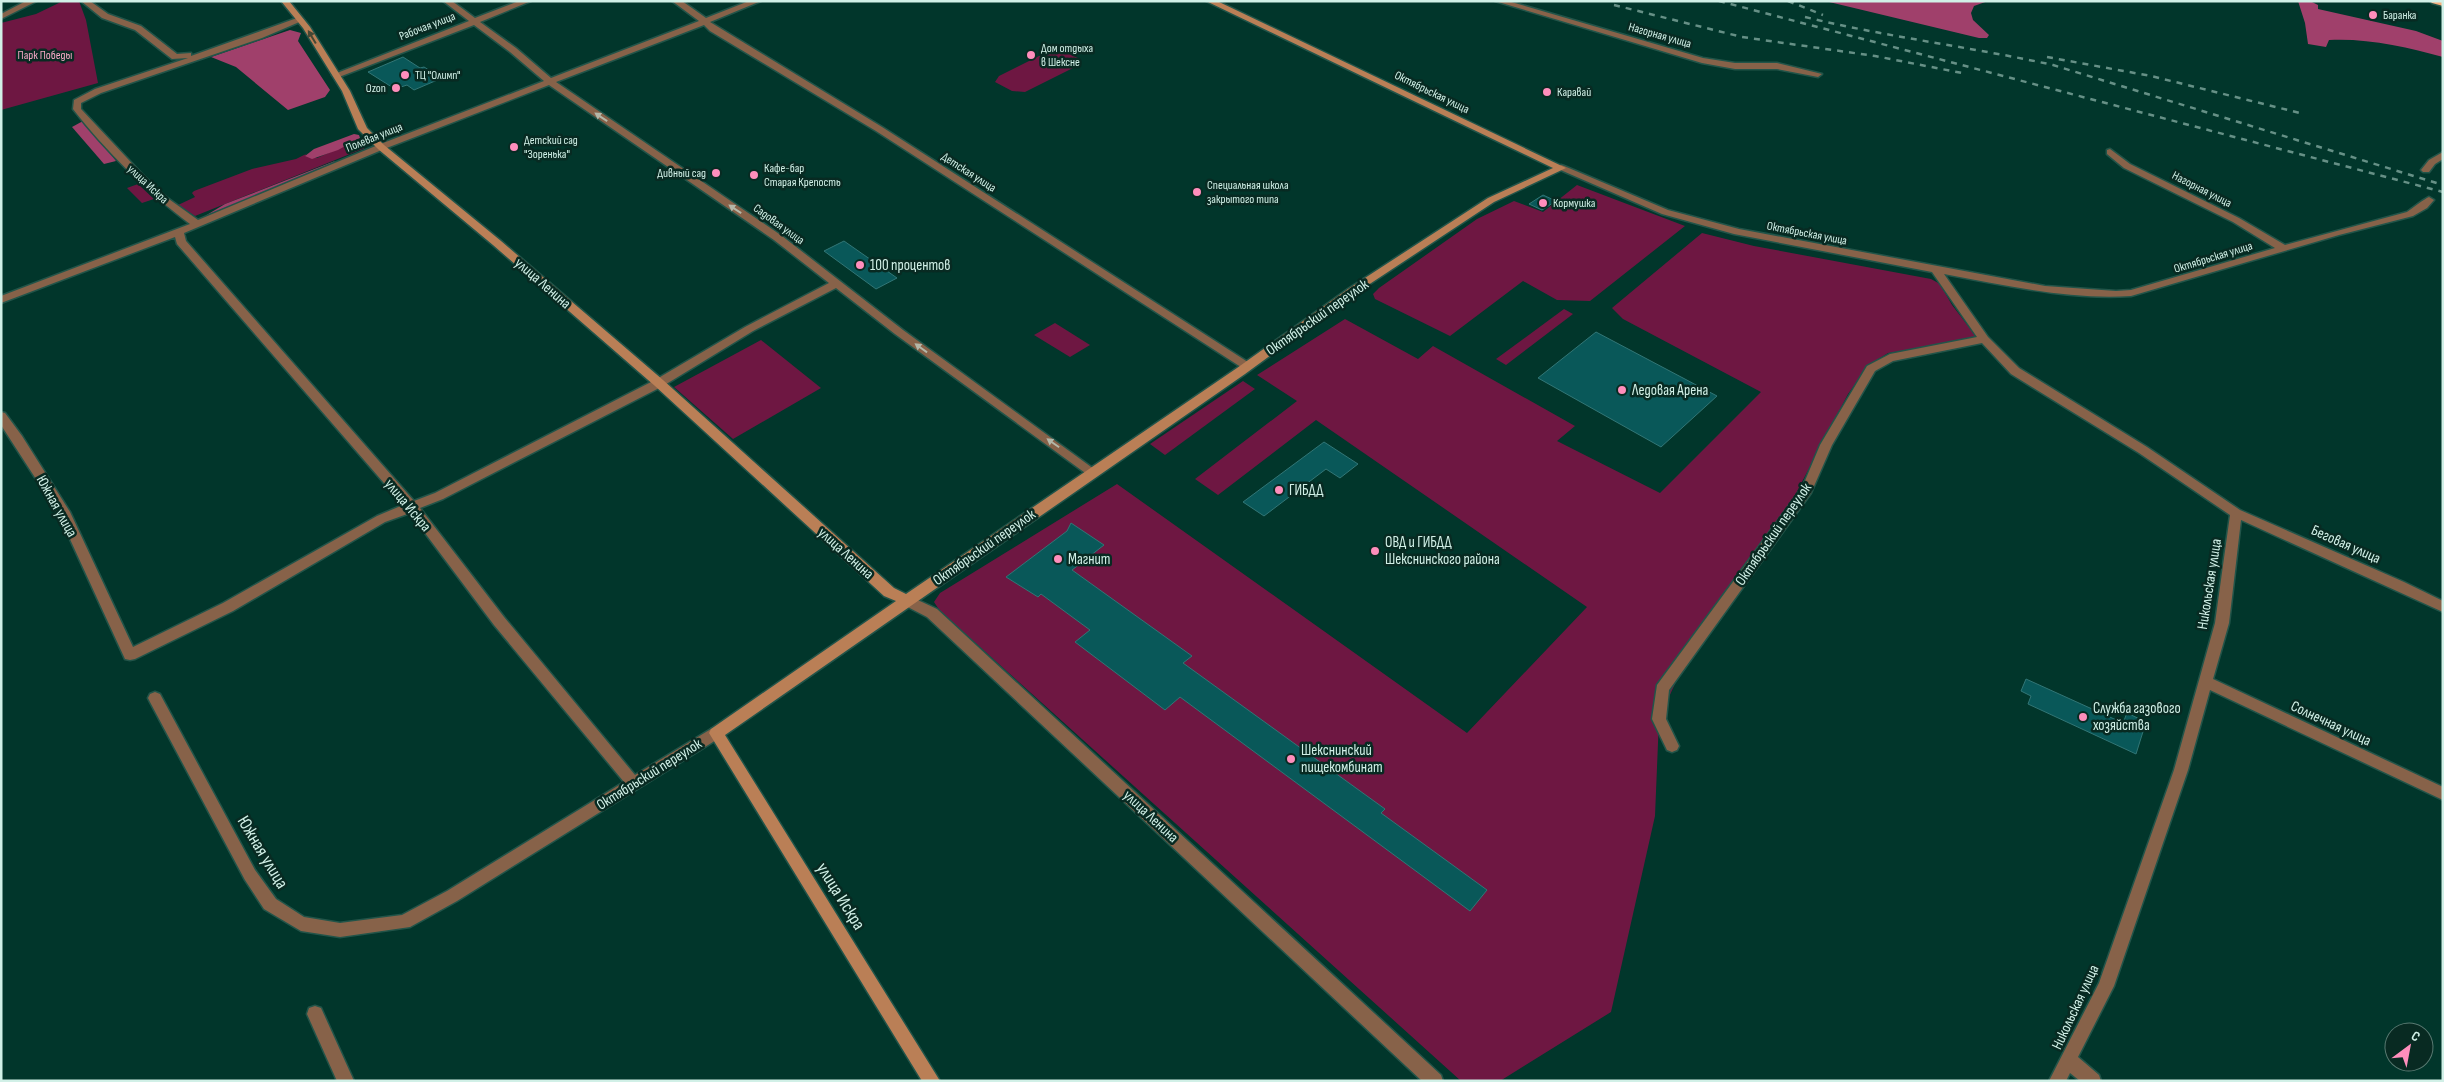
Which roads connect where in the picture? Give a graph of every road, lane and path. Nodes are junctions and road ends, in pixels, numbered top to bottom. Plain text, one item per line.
1 (33, 1) edge
2 (85, 1) edge
3 (285, 1) edge
4 (447, 1) edge
5 (527, 1) edge
6 (676, 1) edge
7 (757, 1) edge
8 (1210, 1) edge
9 (1499, 1) edge
10 (2435, 1) edge
11 (2443, 3) edge
12 (1, 17) edge
13 (300, 20) junction
14 (473, 22) junction
15 (706, 22) junction
16 (222, 47) junction
17 (1818, 74) dead end
18 (336, 75) junction
19 (549, 81) junction
20 (380, 147) junction
21 (2110, 152) dead end
22 (2443, 156) edge
23 (1561, 168) junction
24 (2426, 170) dead end
25 (2429, 200) dead end
26 (197, 224) junction
27 (178, 232) junction
28 (2284, 249) junction
29 (1936, 270) junction
30 (836, 283) junction
31 (1, 300) edge
32 (1984, 339) junction
33 (1248, 366) junction
34 (659, 383) junction
35 (1, 416) edge
36 (1092, 472) junction
37 (412, 507) junction
38 (2236, 513) junction
39 (908, 600) junction
40 (2443, 607) edge
41 (2205, 681) junction
42 (155, 698) dead end
43 (716, 732) junction
44 (1672, 746) dead end
45 (634, 784) junction
46 (2443, 794) edge
47 (404, 922) joint
48 (315, 1014) dead end
49 (2068, 1060) junction
50 (346, 1081) edge
51 (932, 1081) edge
52 (1435, 1081) edge
53 (2057, 1081) edge
54 (2093, 1081) edge

1 - 12 street
2 - 16 street
3 - 13 street, улица Ленина
4 - 14 street, Садовая улица
5 - 14 street, Рабочая улица
6 - 15 street, Детская улица
7 - 15 street, Полевая улица
8 - 23 street, Октябрьская улица
9 - 17 street, Нагорная улица
10 - 11 highway
13 - 16 street
18 -> 13 street, улица Ленина
14 - 18 street, Рабочая улица
14 - 19 street, Садовая улица
15 - 19 street, Полевая улица
15 - 33 street, Детская улица
16 - 26 street, улица Искра
18 - 20 street, улица Ленина
19 - 20 street, Полевая улица
30 -> 19 street, Садовая улица
20 - 26 street, Полевая улица
20 - 34 street, улица Ленина
21 - 28 street, Нагорная улица
22 - 24 street
23 - 29 street, Октябрьская улица
23 - 33 street, Октябрьский переулок
25 - 28 street, Октябрьская улица
26 - 27 street, Полевая улица
27 - 31 street, Полевая улица
27 - 37 street, улица Искра
28 - 29 street, Октябрьская улица
29 - 32 street
30 - 34 street
36 -> 30 street, Садовая улица
32 - 38 street
32 - 44 street, Октябрьский переулок
33 - 36 street, Октябрьский переулок
34 - 37 street
34 - 39 street, улица Ленина
35 - 37 street, Южная улица
36 - 39 street, Октябрьский переулок
37 - 45 street, улица Искра
38 - 40 street, Беговая улица
38 - 41 street, Никольская улица
39 - 43 street, Октябрьский переулок
39 - 52 street, улица Ленина
41 - 46 street, Солнечная улица
41 - 49 street, Никольская улица
42 - 47 street, Южная улица
43 - 45 street, Октябрьский переулок
43 - 51 street, улица Искра
45 - 47 street, Октябрьский переулок
48 - 50 street
49 - 53 street, Никольская улица
49 - 54 street

